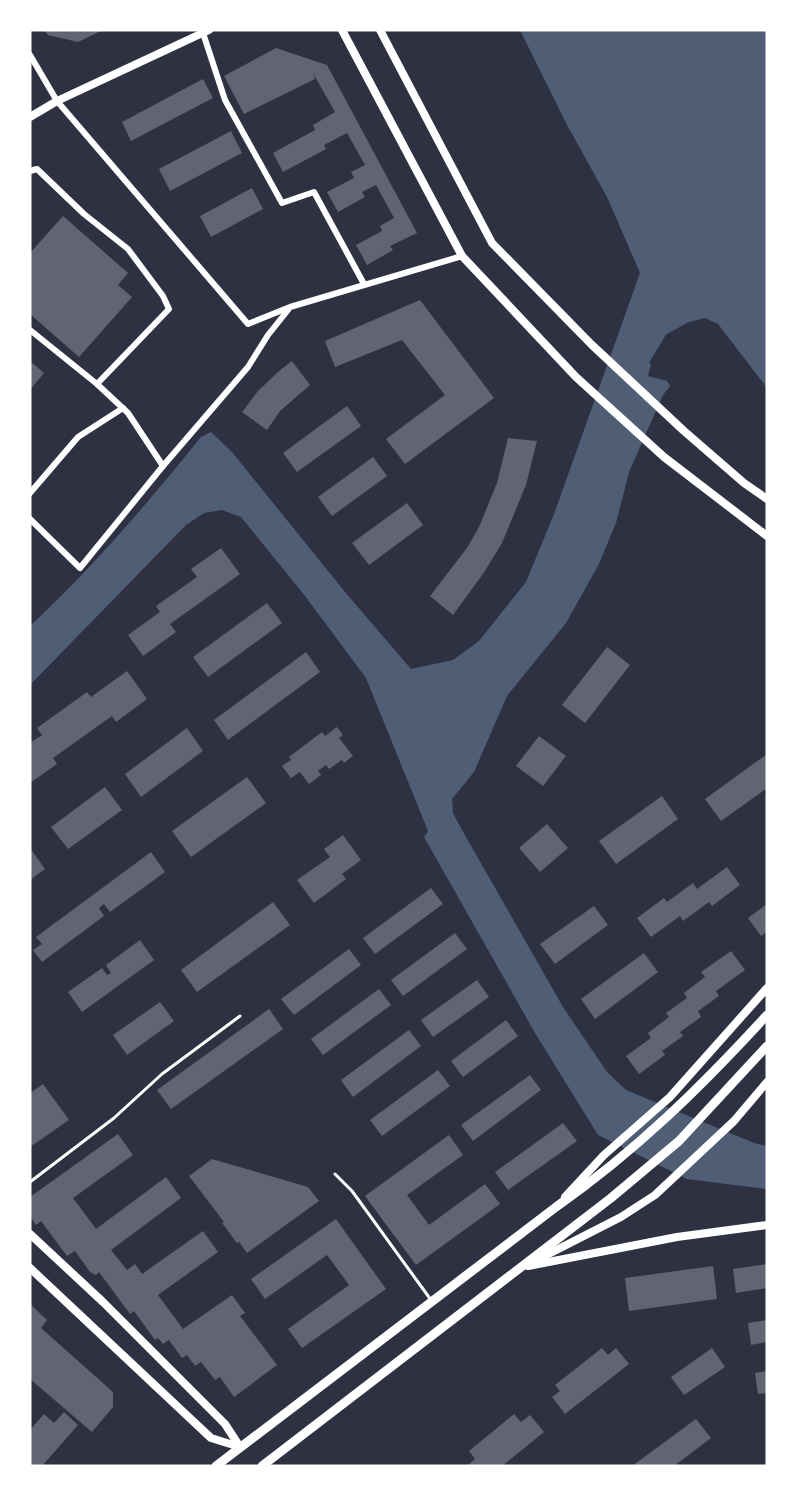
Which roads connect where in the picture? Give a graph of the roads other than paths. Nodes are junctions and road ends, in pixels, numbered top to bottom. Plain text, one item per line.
1 (342, 30) edge
2 (380, 30) edge
3 (206, 31) edge
4 (30, 55) edge
5 (57, 101) junction
6 (30, 117) edge
7 (30, 171) edge
8 (462, 256) junction
9 (364, 284) junction
10 (290, 307) junction
11 (30, 330) edge
12 (97, 384) junction
13 (123, 408) junction
14 (163, 466) junction
15 (30, 493) edge
16 (767, 499) edge
17 (30, 519) edge
18 (767, 536) edge
19 (767, 988) edge
20 (767, 1015) edge
21 (240, 1016) dead end
22 (767, 1046) edge
23 (767, 1082) edge
24 (335, 1174) dead end
25 (30, 1182) edge
26 (556, 1207) junction
27 (767, 1225) edge
28 (30, 1234) edge
29 (523, 1267) junction
30 (30, 1268) edge
31 (432, 1301) junction
32 (240, 1447) junction
33 (216, 1466) edge
34 (262, 1466) edge

1 - 8 main road
2 - 16 main road
3 - 5 street
3 - 9 street
4 - 5 street
5 - 6 street
5 - 10 street
7 - 12 street
8 - 9 street
8 - 18 main road
9 - 10 street
10 - 14 street
11 - 12 street
12 - 13 street
13 - 14 street
13 - 15 street
14 - 17 street
19 - 26 main road
20 - 26 main road
21 - 25 lane
22 - 29 main road
23 - 29 main road
24 - 31 lane
26 - 31 main road
27 - 29 street
28 - 32 main road
29 - 34 main road
30 - 32 main road
31 - 32 main road
32 - 33 main road

